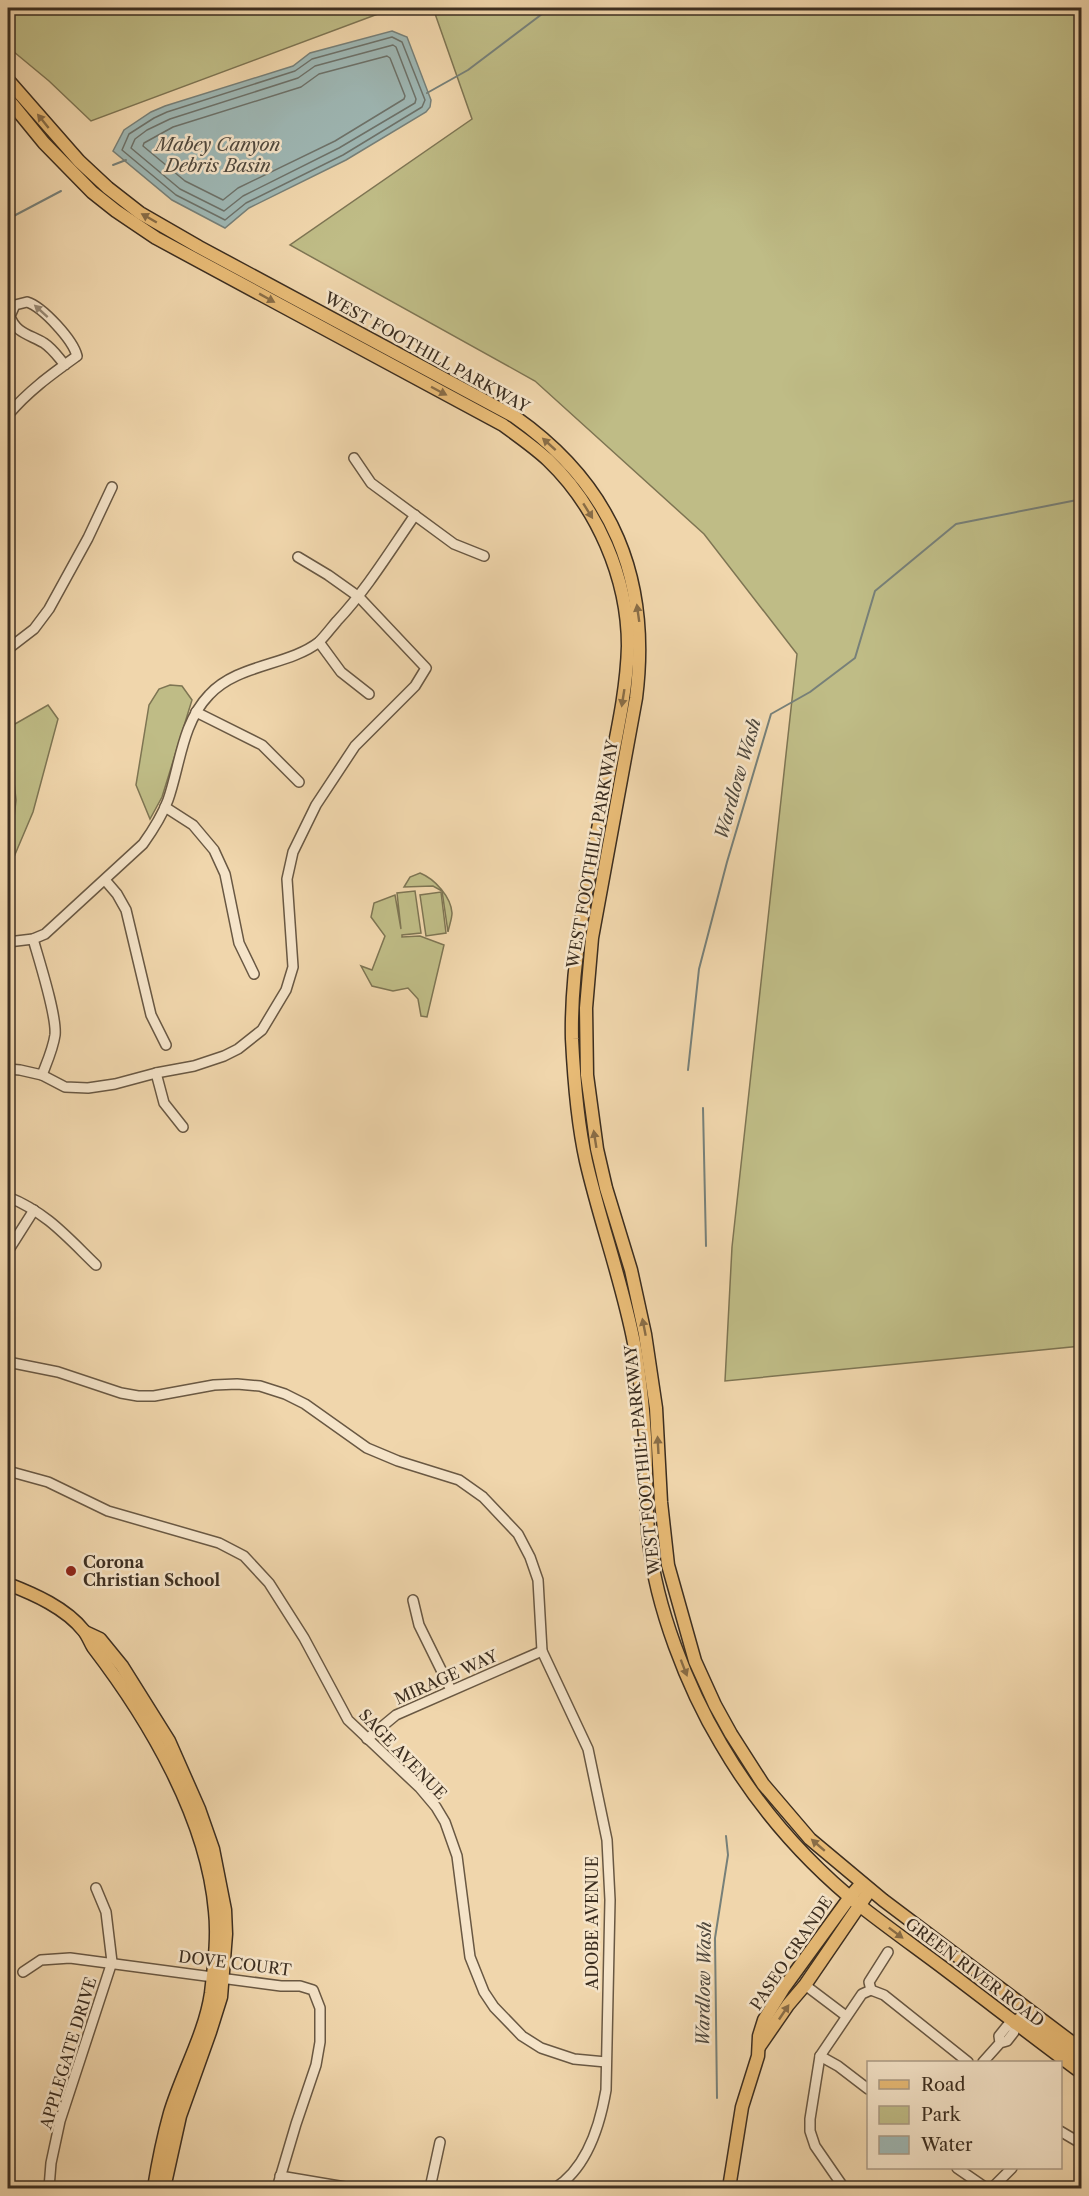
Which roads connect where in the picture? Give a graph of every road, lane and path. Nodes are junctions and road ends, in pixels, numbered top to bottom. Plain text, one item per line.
1 (8, 80) edge
2 (8, 99) edge
3 (156, 238) junction
4 (255, 277) junction
5 (64, 365) junction
6 (8, 415) edge
7 (354, 458) dead end
8 (112, 487) dead end
9 (415, 515) junction
10 (484, 556) dead end
11 (298, 557) dead end
12 (359, 597) junction
13 (319, 642) junction
14 (8, 649) edge
15 (369, 694) dead end
16 (196, 712) junction
17 (298, 782) dead end
18 (165, 807) junction
19 (105, 880) junction
20 (33, 939) junction
21 (8, 942) edge
22 (254, 974) dead end
23 (165, 1045) dead end
24 (8, 1069) edge
25 (156, 1073) junction
26 (42, 1075) junction
27 (183, 1128) dead end
28 (8, 1197) edge
29 (34, 1210) junction
30 (8, 1251) edge
31 (96, 1265) dead end
32 (8, 1362) edge
33 (8, 1471) edge
34 (8, 1584) edge
35 (413, 1600) dead end
36 (542, 1651) junction
37 (451, 1690) junction
38 (367, 1739) junction
39 (866, 1887) junction
40 (96, 1888) dead end
41 (855, 1901) junction
42 (888, 1952) dead end
43 (112, 1962) junction
44 (23, 1972) dead end
45 (217, 1977) junction
46 (805, 1985) junction
47 (871, 1990) junction
48 (846, 2016) junction
49 (1015, 2023) junction
50 (1000, 2043) dead end
51 (759, 2047) junction
52 (1082, 2050) edge
53 (820, 2056) junction
54 (1082, 2059) edge
55 (967, 2061) edge
56 (984, 2061) edge
57 (606, 2062) junction
58 (1082, 2073) edge
59 (867, 2088) edge
60 (1062, 2132) edge
61 (440, 2142) dead end
62 (1082, 2144) edge
63 (958, 2169) edge
64 (1011, 2169) edge
65 (280, 2176) junction
66 (49, 2188) edge
67 (153, 2188) edge
68 (164, 2188) edge
69 (277, 2188) edge
70 (351, 2188) edge
71 (430, 2188) edge
72 (555, 2188) edge
73 (729, 2188) edge
74 (844, 2188) edge
75 (986, 2188) edge
76 (992, 2188) edge

4 -> 1 main road, WEST FOOTHILL PARKWAY
2 - 3 main road, WEST FOOTHILL PARKWAY
3 - 4 main road
3 -> 41 main road, WEST FOOTHILL PARKWAY
39 -> 4 main road, WEST FOOTHILL PARKWAY
5 -> 5 street
5 - 6 street
7 - 9 street
8 - 14 street
9 - 10 street
9 - 12 street
11 - 12 street
12 - 13 street
12 - 25 street
13 - 15 street
13 - 16 street
16 - 17 street
16 - 18 street
18 - 19 street
18 - 22 street
19 - 20 street
19 - 23 street
20 - 21 street
20 - 26 street
24 - 26 street
25 - 26 street
25 - 27 street
28 - 29 street
29 - 30 street
29 - 31 street
32 - 36 street, ADOBE AVENUE
33 - 38 street, SAGE AVENUE
34 - 45 main road
35 - 37 street
36 - 37 street, MIRAGE WAY
36 - 57 street, ADOBE AVENUE
37 - 38 street, MIRAGE WAY
38 - 57 street, SAGE AVENUE
39 - 41 main road, PASEO GRANDE
39 - 52 main road, GREEN RIVER ROAD
40 - 43 street
41 - 46 main road, PASEO GRANDE
41 -> 49 main road, GREEN RIVER ROAD
41 - 51 main road, PASEO GRANDE
42 - 47 street
43 - 44 street, DOVE COURT
43 - 45 street, DOVE COURT
43 - 66 street, APPLEGATE DRIVE
45 - 65 street, DOVE COURT
45 - 67 main road
45 - 68 main road
46 - 48 street
51 -> 46 main road, PASEO GRANDE
47 - 48 street
47 - 55 street
48 - 53 street
49 - 54 main road
49 - 58 main road, GREEN RIVER ROAD
50 - 56 street
51 - 73 main road, PASEO GRANDE
53 - 59 street
53 - 74 street
57 - 72 street, ADOBE AVENUE
60 - 62 street
61 - 71 street
63 - 75 street
64 - 76 street
65 - 69 street, DOVE COURT
65 - 70 street

